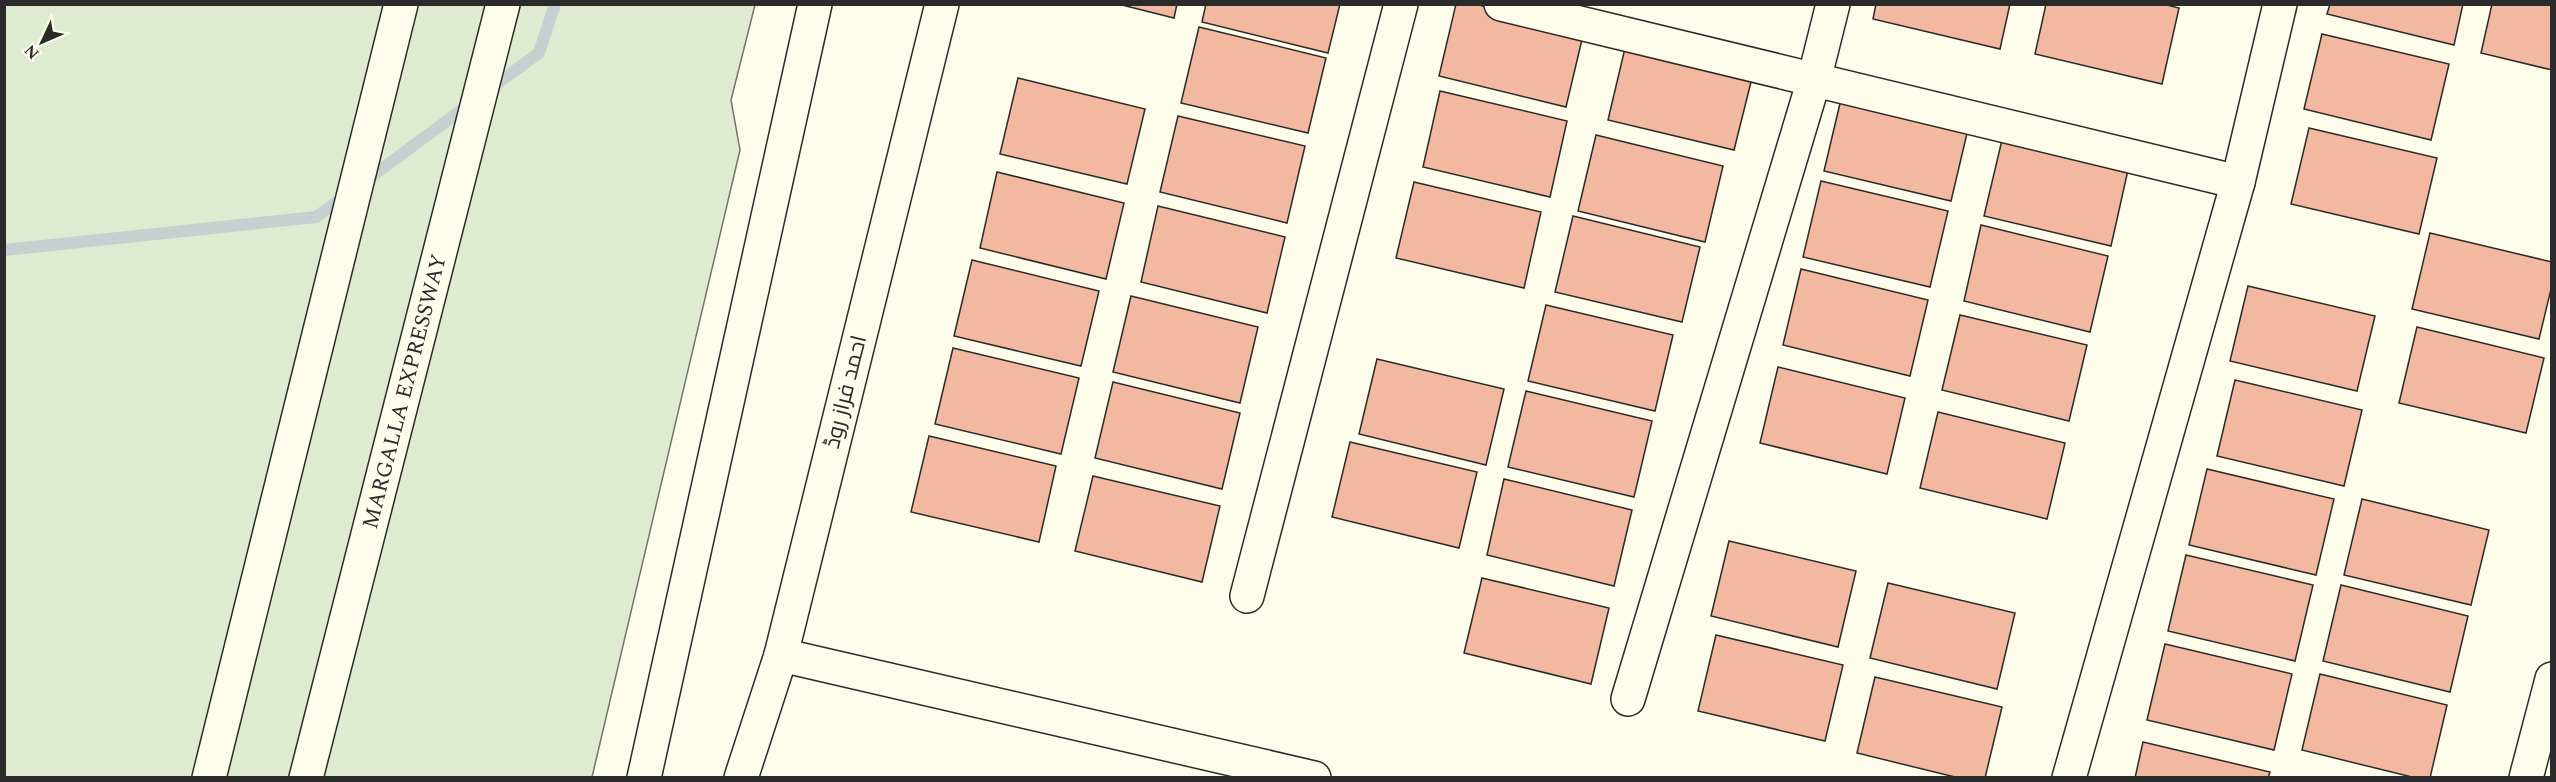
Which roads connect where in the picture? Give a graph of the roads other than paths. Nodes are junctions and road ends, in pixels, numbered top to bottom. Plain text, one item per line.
1 (401, 4) edge
2 (503, 4) edge
3 (815, 4) edge
4 (942, 4) edge
5 (1401, 4) edge
6 (1501, 4) edge
7 (1833, 4) edge
8 (2280, 4) edge
9 (1814, 80) junction
10 (2238, 182) junction
11 (1247, 596) dead end
12 (781, 655) junction
13 (2552, 679) edge
14 (1628, 699) dead end
15 (209, 777) edge
16 (306, 777) edge
17 (644, 777) edge
18 (741, 777) edge
19 (1314, 777) edge
20 (2069, 777) edge
21 (2526, 777) edge

1 - 15 street
2 - 16 street, MARGALLA EXPRESSWAY
3 - 17 street
4 - 12 street, احمد فراز روڈ
5 - 11 street
6 - 9 street
7 - 9 street
8 - 10 street
9 - 10 street
9 - 14 street
10 - 20 street
12 - 18 street, احمد فراز روڈ
12 - 19 street
13 - 21 street

